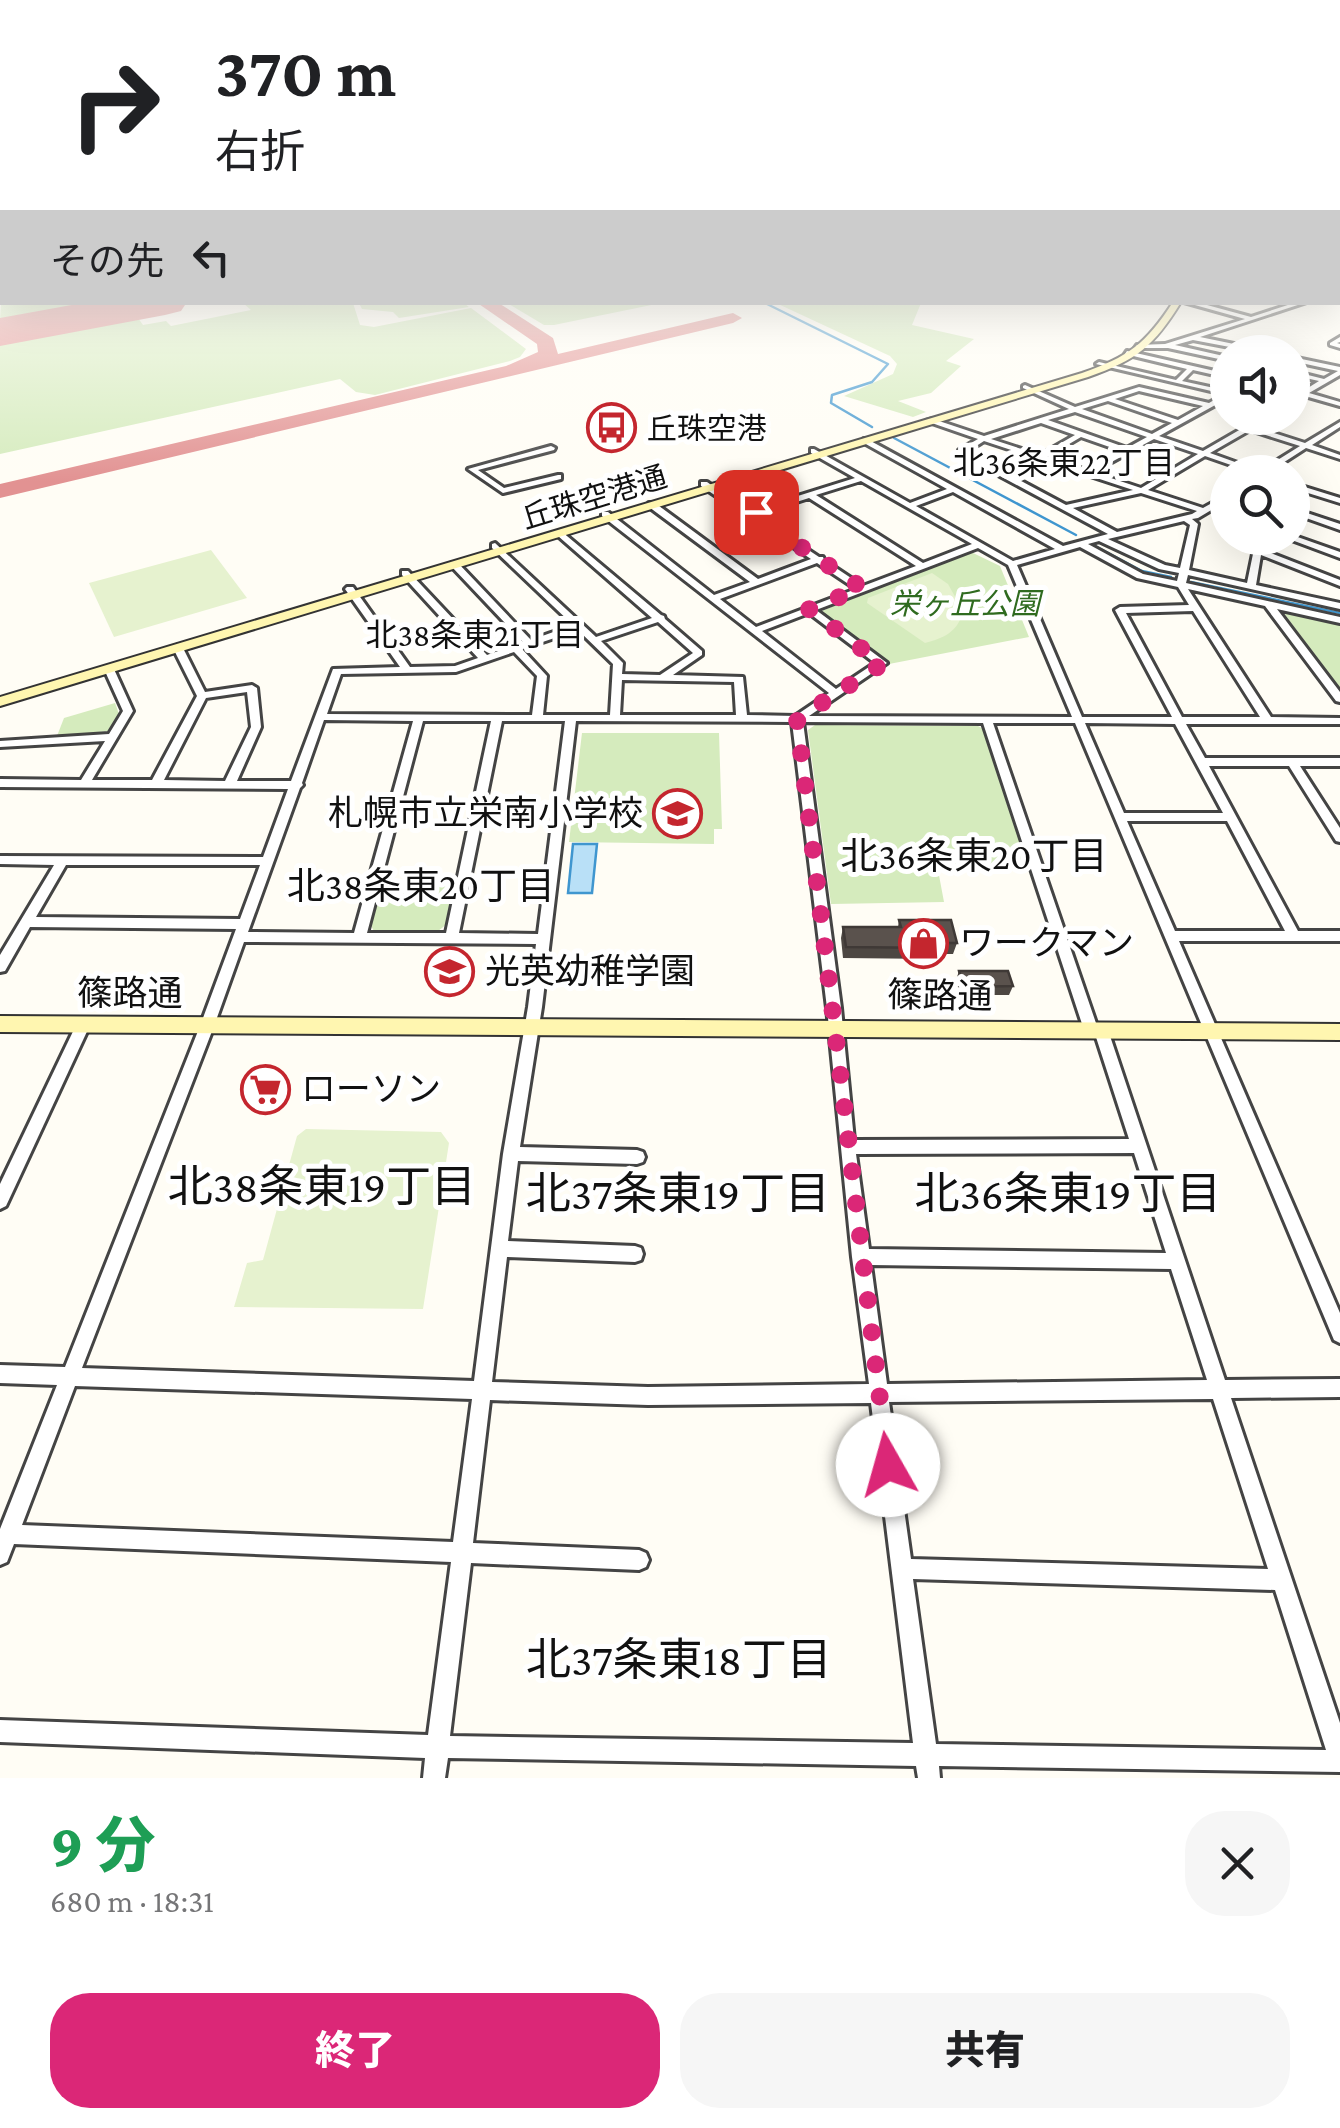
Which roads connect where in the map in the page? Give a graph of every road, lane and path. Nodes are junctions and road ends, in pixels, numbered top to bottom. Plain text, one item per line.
1 (1159, 316) edge
2 (1166, 316) edge
3 (1240, 316) edge
4 (1261, 316) edge
5 (1252, 319) junction
6 (1192, 337) junction
7 (1210, 341) edge
8 (1166, 346) junction
9 (1137, 350) junction
10 (1210, 355) edge
11 (1310, 363) edge
12 (1104, 365) junction
13 (1192, 367) junction
14 (1340, 371) edge
15 (1210, 372) edge
16 (1310, 377) edge
17 (1326, 381) junction
18 (1177, 382) junction
19 (1029, 388) junction
20 (1210, 390) edge
21 (1310, 390) edge
22 (1310, 396) edge
23 (1106, 398) junction
24 (1340, 404) edge
25 (1209, 405) joint
26 (1074, 409) junction
27 (1040, 420) junction
28 (930, 421) junction
29 (1177, 422) junction
30 (1340, 424) edge
31 (1081, 434) junction
32 (1235, 435) edge
33 (1275, 435) edge
34 (1152, 436) junction
35 (983, 439) junction
36 (868, 441) junction
37 (1306, 446) junction
38 (551, 448) dead end
39 (1126, 450) junction
40 (818, 452) junction
41 (1204, 454) junction
42 (1290, 455) edge
43 (1210, 456) edge
44 (1340, 457) edge
45 (1040, 458) junction
46 (1086, 473) junction
47 (558, 476) dead end
48 (862, 478) junction
49 (707, 486) junction
50 (954, 490) junction
51 (1141, 491) junction
52 (1310, 491) edge
53 (1340, 491) edge
54 (810, 496) junction
55 (1335, 500) edge
56 (652, 506) junction
57 (909, 506) junction
58 (1066, 507) junction
59 (1210, 507) edge
60 (1204, 511) junction
61 (752, 514) junction
62 (608, 516) junction
63 (1310, 517) edge
64 (1186, 519) junction
65 (1340, 527) edge
66 (561, 534) junction
67 (1115, 534) junction
68 (1100, 538) junction
69 (1080, 543) junction
70 (978, 544) junction
71 (1310, 544) edge
72 (1062, 548) junction
73 (498, 549) junction
74 (1256, 555) edge
75 (1267, 555) edge
76 (1340, 555) edge
77 (820, 560) junction
78 (1012, 564) junction
79 (455, 566) junction
80 (922, 566) junction
81 (1184, 572) junction
82 (407, 576) junction
83 (756, 582) junction
84 (1340, 583) edge
85 (1180, 585) junction
86 (862, 588) junction
87 (1250, 588) junction
88 (352, 592) junction
89 (714, 598) junction
90 (1269, 605) junction
91 (1340, 606) edge
92 (1195, 608) junction
93 (809, 609) junction
94 (661, 618) junction
95 (1340, 620) edge
96 (579, 626) junction
97 (756, 630) junction
98 (595, 640) junction
99 (529, 643) junction
100 (178, 648) junction
101 (516, 648) junction
102 (485, 659) junction
103 (110, 669) junction
104 (408, 670) junction
105 (618, 677) junction
106 (662, 678) junction
107 (835, 693) junction
108 (0, 694) edge
109 (202, 696) junction
110 (1340, 699) edge
111 (0, 702) edge
112 (323, 717) junction
113 (420, 718) junction
114 (497, 718) junction
115 (537, 718) junction
116 (571, 718) junction
117 (615, 718) junction
118 (742, 719) junction
119 (797, 719) junction
120 (988, 720) junction
121 (1078, 720) junction
122 (1180, 720) junction
123 (1267, 720) junction
124 (1340, 720) edge
125 (113, 737) junction
126 (0, 744) edge
127 (1202, 762) junction
128 (1292, 762) junction
129 (1340, 762) edge
130 (0, 783) edge
131 (85, 783) junction
132 (156, 784) junction
133 (229, 784) junction
134 (297, 784) junction
135 (1229, 817) junction
136 (1119, 818) junction
137 (1340, 838) edge
138 (0, 860) edge
139 (63, 860) junction
140 (268, 861) junction
141 (27, 922) junction
142 (242, 930) junction
143 (1170, 936) junction
144 (1294, 936) junction
145 (1340, 936) edge
146 (359, 938) junction
147 (452, 938) junction
148 (543, 939) junction
149 (0, 967) edge
150 (0, 1024) edge
151 (83, 1025) junction
152 (207, 1026) junction
153 (530, 1028) junction
154 (835, 1028) junction
155 (1096, 1030) junction
156 (1210, 1031) junction
157 (1340, 1032) edge
158 (1140, 1146) junction
159 (847, 1147) junction
160 (511, 1154) junction
161 (637, 1157) dead end
162 (0, 1201) edge
163 (500, 1248) junction
164 (635, 1254) dead end
165 (860, 1257) junction
166 (1178, 1260) junction
167 (1340, 1334) edge
168 (0, 1374) edge
169 (71, 1377) junction
170 (1340, 1388) edge
171 (1222, 1391) junction
172 (482, 1392) junction
173 (879, 1395) junction
174 (8, 1534) junction
175 (462, 1552) junction
176 (0, 1555) edge
177 (639, 1560) dead end
178 (901, 1569) junction
179 (1283, 1580) junction
180 (0, 1731) edge
181 (438, 1747) junction
182 (926, 1754) junction
183 (1340, 1759) edge
184 (434, 1778) edge
185 (929, 1778) edge

1 - 9 main road
2 - 9 main road
3 - 5 street
4 - 5 street
5 - 6 street
6 - 7 street
6 - 8 street
8 - 9 street
8 - 10 street
9 - 12 main road, 丘珠空港通
9 - 13 street
11 - 14 street
12 - 18 street
12 - 19 main road, 丘珠空港通
13 - 15 street
13 - 18 street
14 - 17 street
16 - 17 street
17 - 21 street
18 - 20 street
19 - 26 street
19 - 28 main road, 丘珠空港通
19 - 40 main road, 丘珠空港通
22 - 24 street
23 - 25 street
23 - 26 street
23 - 29 street
25 - 29 street
26 - 27 street
26 - 34 street
27 - 31 street
27 - 35 street
28 - 35 street
28 - 36 main road, 丘珠空港通
29 - 34 street
30 - 37 street
31 - 39 street
31 - 45 street
32 - 41 street
33 - 37 street
34 - 39 street
34 - 41 street
35 - 45 street
35 - 58 street
36 - 40 main road, 丘珠空港通
36 - 50 street
37 - 42 street
37 - 44 street
38 - 47 street
39 - 46 street
40 - 48 street
40 - 49 main road, 丘珠空港通
41 - 43 street
41 - 51 street
45 - 46 street
46 - 51 street
48 - 54 street
48 - 57 street
49 - 56 main road, 丘珠空港通
49 - 61 street
49 - 62 main road, 丘珠空港通
50 - 57 street
50 - 72 street
51 - 58 street
51 - 60 street
52 - 55 street
53 - 55 street
54 - 61 street
54 - 80 street
56 - 62 main road, 丘珠空港通
56 - 83 street
57 - 70 street
58 - 67 street
59 - 60 street
60 - 64 street
61 - 77 street
62 - 66 main road, 丘珠空港通
62 - 73 main road, 丘珠空港通
62 - 89 street
63 - 65 street
64 - 67 street
64 - 81 street
66 - 73 main road, 丘珠空港通
66 - 94 street
67 - 68 street
68 - 69 street
68 - 81 street
69 - 72 street
69 - 85 street
70 - 78 street
70 - 80 street
71 - 76 street
72 - 78 street
73 - 79 main road, 丘珠空港通
73 - 82 main road, 丘珠空港通
73 - 96 street
74 - 87 street
75 - 84 street
77 - 83 street
77 - 86 street
78 - 121 street
79 - 82 main road, 丘珠空港通
79 - 99 street
80 - 86 street
81 - 85 street
81 - 87 street
82 - 88 main road, 丘珠空港通
82 - 102 street
83 - 89 street
85 - 90 street
85 - 92 street
86 - 93 street
87 - 91 street
88 - 100 main road, 丘珠空港通
88 - 104 street
88 - 108 main road, 丘珠空港通
89 - 97 street
90 - 95 street
90 - 110 street
92 - 122 street
92 - 123 street
93 - 97 street
93 - 107 street
94 - 98 street
94 - 106 street
96 - 98 street
96 - 99 street
97 - 107 street
98 - 105 street
99 - 101 street
100 - 103 main road, 丘珠空港通
100 - 109 street
101 - 102 street
101 - 115 street
102 - 104 street
103 - 111 main road, 丘珠空港通
103 - 125 street
104 - 112 street
105 - 106 street
105 - 117 street
106 - 118 street
107 - 119 street
109 - 132 street
109 - 133 street
112 - 113 street
112 - 134 street
113 - 114 street
113 - 146 street
114 - 115 street
114 - 147 street
115 - 116 street
116 - 117 street
116 - 148 street
117 - 118 street
118 - 119 street
119 - 120 street
119 - 154 street
120 - 121 street
120 - 155 street
121 - 122 street
121 - 136 street
122 - 123 street
122 - 127 street
123 - 124 street
125 - 126 street
125 - 131 street
127 - 128 street
127 - 135 street
128 - 129 street
128 - 137 street
130 - 131 street
131 - 132 street
132 - 133 street
133 - 134 street
134 - 140 street
135 - 136 street
135 - 144 street
136 - 143 street
138 - 139 street
139 - 140 street
139 - 141 street
140 - 142 street
141 - 142 street
141 - 149 street
142 - 146 street
142 - 152 street
143 - 144 street
143 - 156 street
144 - 145 street
146 - 147 street
147 - 148 street
148 - 153 street
150 - 151 main road, 篠路通
151 - 152 main road, 篠路通
151 - 162 street
152 - 153 main road, 篠路通
152 - 169 street
153 - 154 main road, 篠路通
153 - 160 street
154 - 155 main road, 篠路通
154 - 159 street
155 - 156 main road, 篠路通
155 - 158 street
156 - 157 main road, 篠路通
156 - 167 street
158 - 159 street
158 - 166 street
159 - 165 street
160 - 161 street
160 - 163 street
163 - 164 street
163 - 172 street
165 - 166 street
165 - 173 street
166 - 171 street
168 - 169 street
169 - 172 street
169 - 174 street
170 - 171 street
171 - 173 street
171 - 179 street
172 - 173 street
172 - 175 street
173 - 178 street
174 - 175 street
174 - 176 street
175 - 177 street
175 - 181 street
178 - 179 street
178 - 182 street
179 - 183 street
180 - 181 street
181 - 182 street
181 - 184 street
182 - 183 street
182 - 185 street

